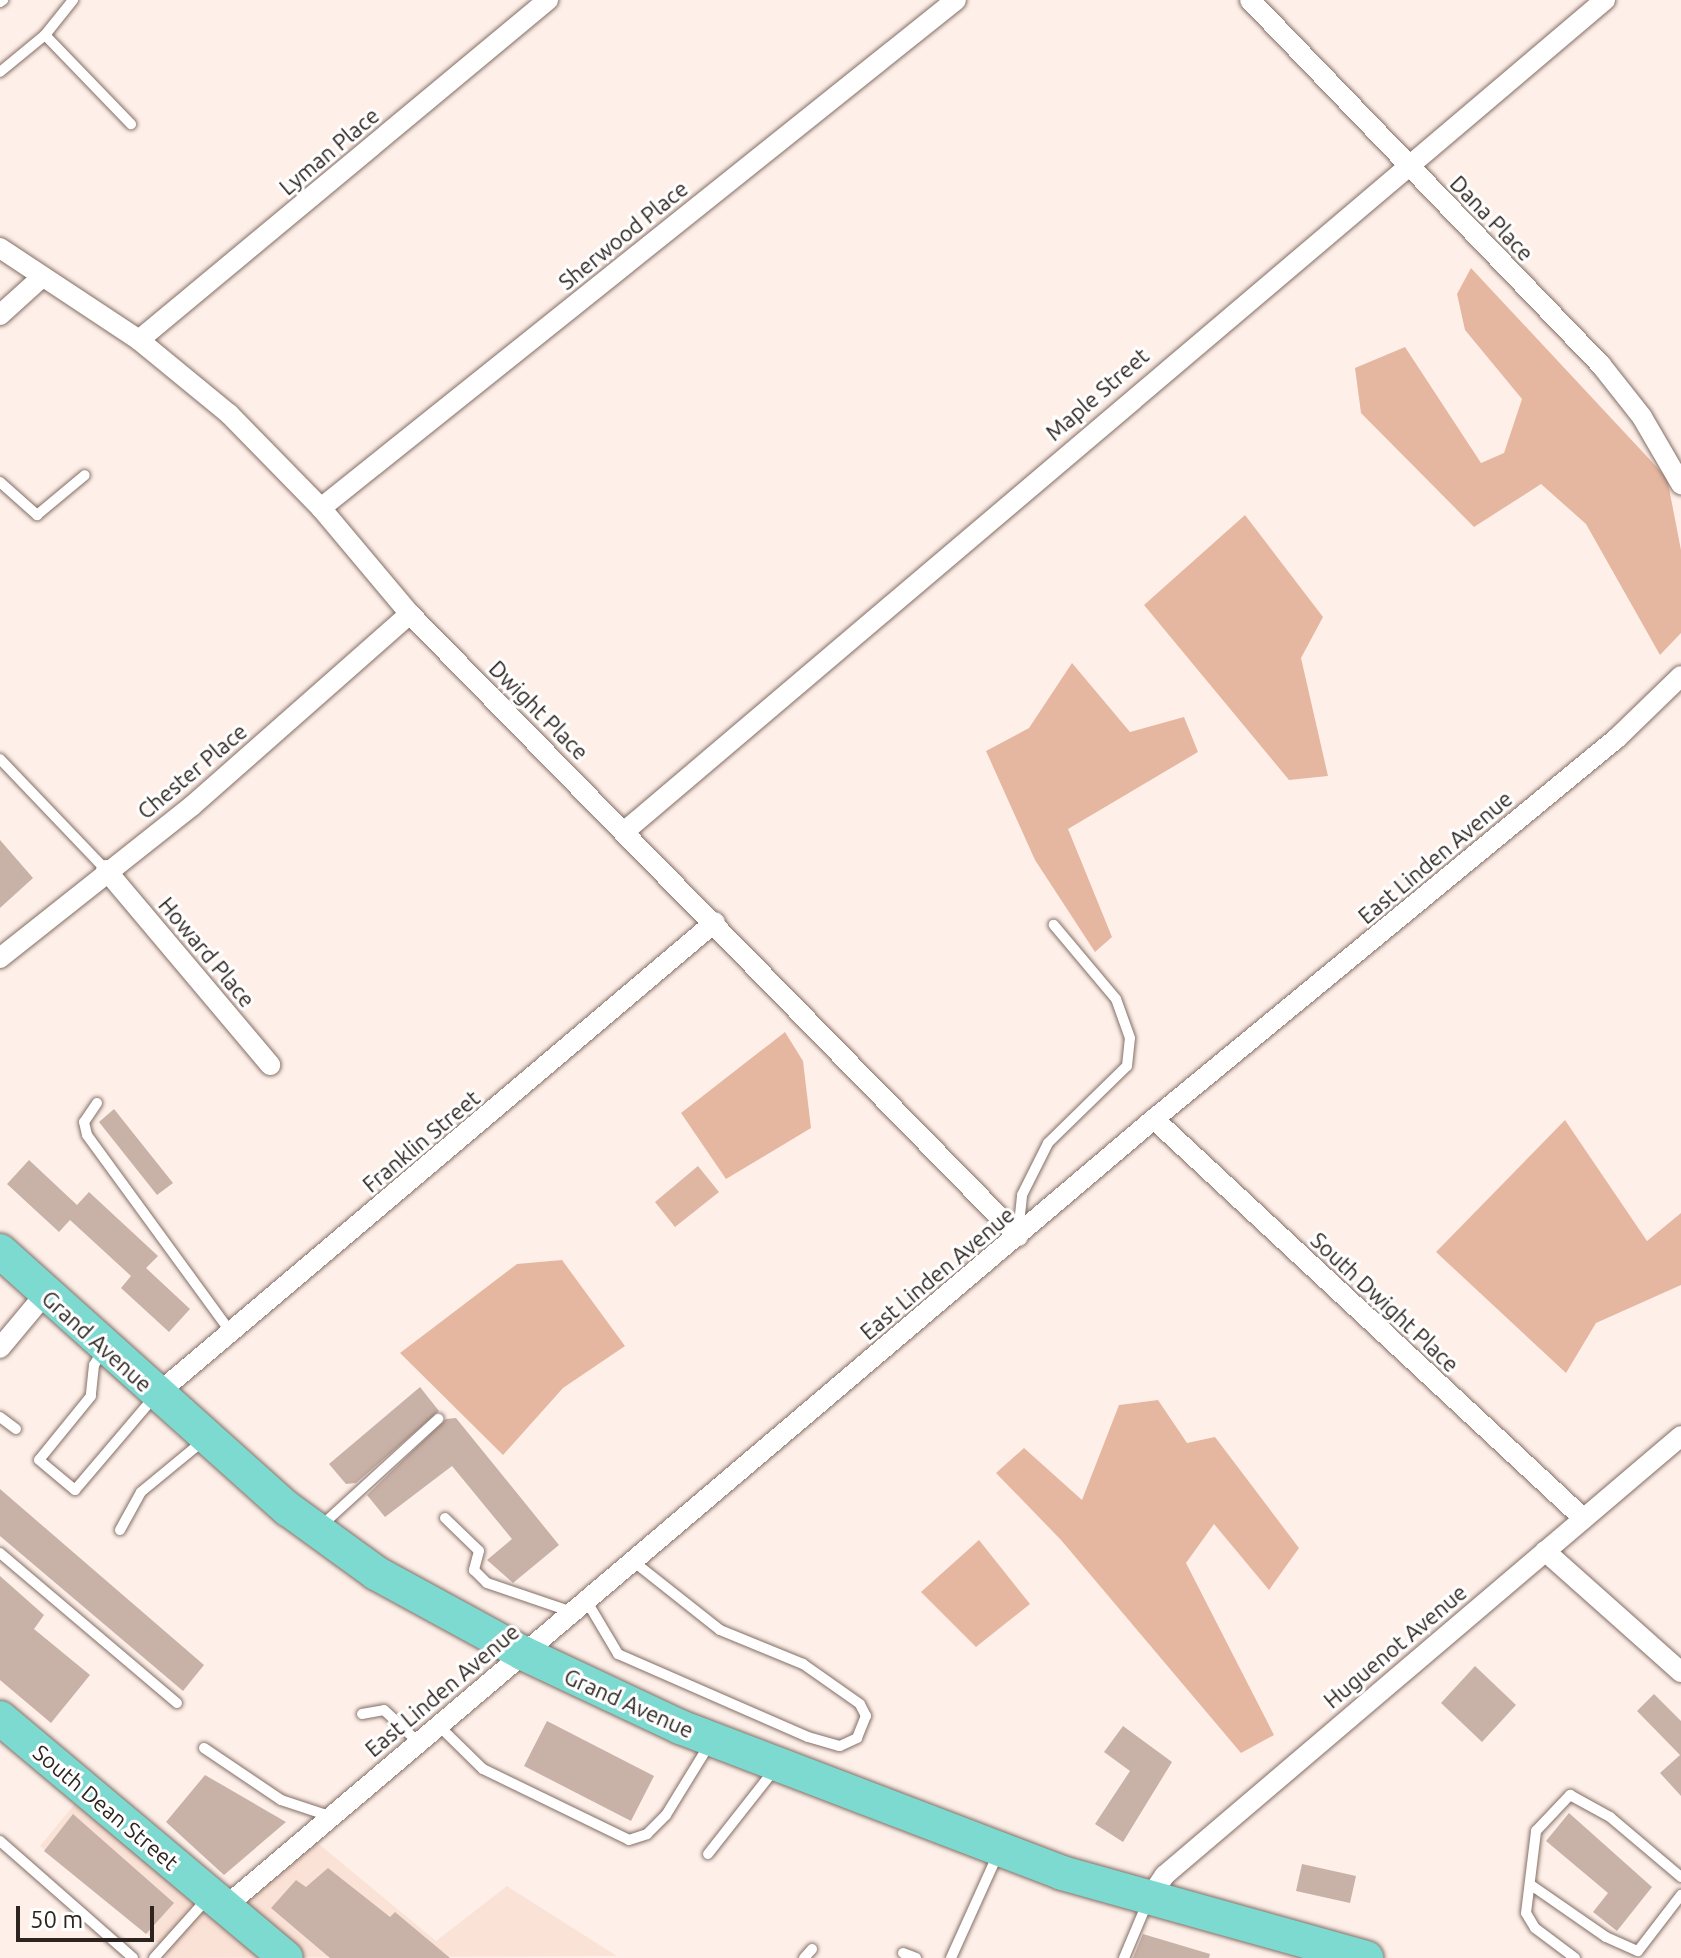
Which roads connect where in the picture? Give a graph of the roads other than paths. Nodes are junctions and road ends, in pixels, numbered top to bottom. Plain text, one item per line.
1 (73, 0) edge
2 (548, 0) edge
3 (956, 0) edge
4 (1250, 0) edge
5 (1570, 0) edge
6 (1605, 0) edge
7 (1585, 16) junction
8 (45, 35) junction
9 (0, 72) edge
10 (131, 124) dead end
11 (1407, 165) junction
12 (0, 248) edge
13 (41, 278) junction
14 (0, 315) edge
15 (139, 340) junction
16 (85, 475) dead end
17 (0, 482) edge
18 (1681, 484) edge
19 (321, 508) junction
20 (410, 614) junction
21 (1681, 676) edge
22 (0, 759) edge
23 (625, 831) junction
24 (106, 870) junction
25 (715, 922) junction
26 (1054, 925) dead end
27 (0, 958) edge
28 (270, 1065) dead end
29 (97, 1103) dead end
30 (1154, 1119) junction
31 (1018, 1236) junction
32 (0, 1251) edge
33 (45, 1294) junction
34 (230, 1331) junction
35 (0, 1348) edge
36 (104, 1348) junction
37 (156, 1395) junction
38 (0, 1417) edge
39 (438, 1419) dead end
40 (16, 1429) dead end
41 (1681, 1436) edge
42 (205, 1438) junction
43 (445, 1518) dead end
44 (1584, 1519) junction
45 (120, 1530) dead end
46 (317, 1531) junction
47 (1545, 1551) junction
48 (0, 1553) edge
49 (633, 1561) junction
50 (579, 1606) junction
51 (523, 1653) junction
52 (1681, 1672) edge
53 (177, 1703) dead end
54 (362, 1714) dead end
55 (1, 1721) edge
56 (438, 1725) junction
57 (711, 1740) junction
58 (418, 1742) junction
59 (204, 1748) dead end
60 (777, 1765) junction
61 (329, 1816) junction
62 (0, 1841) edge
63 (1000, 1849) junction
64 (708, 1854) dead end
65 (1681, 1877) edge
66 (1531, 1885) junction
67 (1681, 1895) edge
68 (1148, 1900) junction
69 (218, 1901) junction
70 (1315, 1952) edge
71 (270, 1953) edge
72 (903, 1953) dead end
73 (133, 1958) edge
74 (154, 1958) edge
75 (916, 1958) edge
76 (951, 1958) edge
77 (1124, 1958) edge
78 (1366, 1958) edge
79 (1575, 1958) edge

1 - 8 lane
2 - 15 street, Lyman Place
3 - 19 street, Sherwood Place
4 - 11 street, Dana Place
5 - 7 street
6 - 7 street, Maple Street
7 - 11 street, Maple Street
8 - 9 lane
8 - 10 lane
11 - 18 street, Dana Place
11 - 23 street, Maple Street
12 - 13 street, Dwight Place
13 - 14 street
13 - 15 street, Dwight Place
15 - 19 street, Dwight Place
16 - 17 lane
19 - 20 street, Dwight Place
20 - 23 street, Dwight Place
20 - 24 street, Chester Place
21 - 30 street, East Linden Avenue
22 - 24 lane
23 - 25 street, Dwight Place
24 - 27 street, Chester Place
24 - 28 street, Howard Place
25 - 31 street, Dwight Place
25 - 34 street, Franklin Street
26 - 31 lane
29 - 34 lane
30 - 31 street, East Linden Avenue
30 - 44 street, South Dwight Place
31 - 49 street, East Linden Avenue
32 - 33 main road, Grand Avenue
33 - 35 street
33 - 36 main road, Grand Avenue
34 - 37 street, Franklin Street
36 - 37 main road, Grand Avenue
36 - 37 lane
37 - 42 main road, Grand Avenue
38 - 40 lane
39 - 46 lane
41 - 44 street, Huguenot Avenue
42 - 45 lane
42 - 46 main road, Grand Avenue
43 - 50 lane
44 - 47 street, Huguenot Avenue
46 - 51 main road, Grand Avenue
47 - 52 street
47 - 68 street, Huguenot Avenue
48 - 53 lane
49 - 50 street, East Linden Avenue
49 - 50 lane
50 - 51 street, East Linden Avenue
51 - 56 street, East Linden Avenue
51 - 57 main road, Grand Avenue
54 - 58 lane
55 - 69 main road, South Dean Street
56 - 57 lane
56 - 58 street, East Linden Avenue
57 - 60 main road, Grand Avenue
58 - 61 street, East Linden Avenue
59 - 61 lane
60 - 63 main road, Grand Avenue
60 - 64 lane
61 - 69 street, East Linden Avenue
62 - 73 lane
63 - 68 main road, Grand Avenue
63 - 76 lane
65 - 66 lane
66 - 67 lane
66 - 79 lane
68 - 70 main road, Grand Avenue
68 - 77 lane
69 - 71 main road, South Dean Street
69 - 74 lane
70 - 78 main road, Grand Avenue
72 - 75 lane

